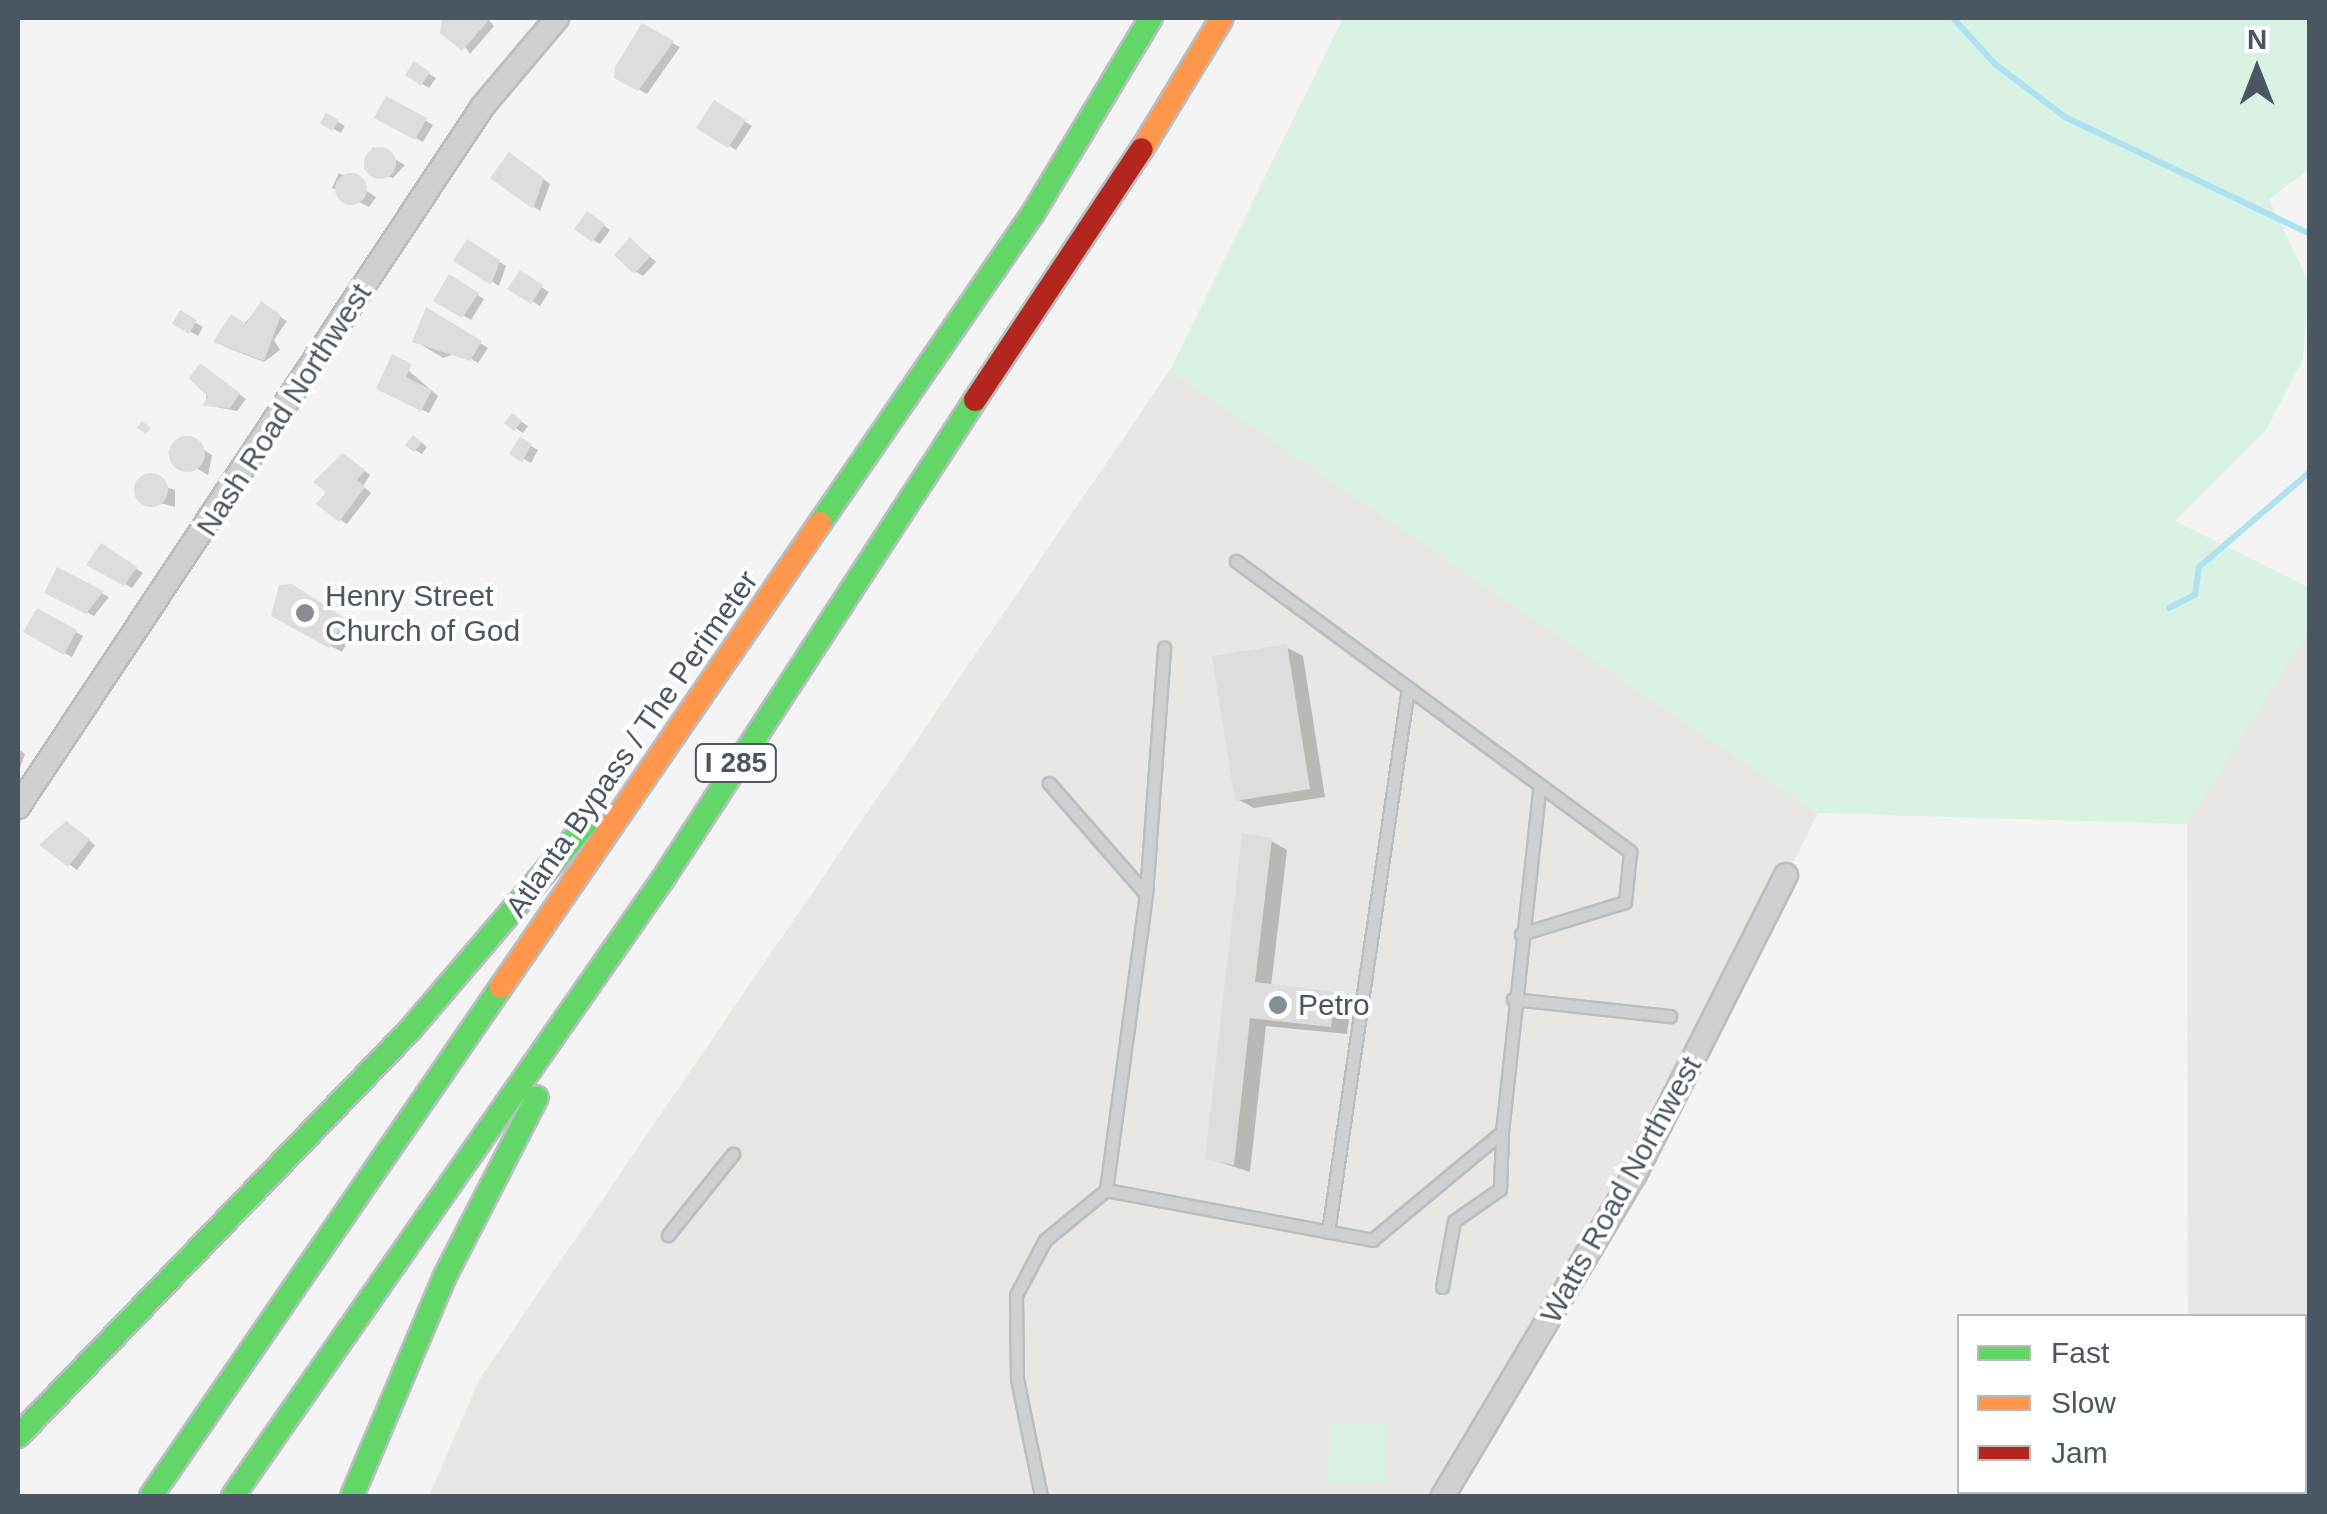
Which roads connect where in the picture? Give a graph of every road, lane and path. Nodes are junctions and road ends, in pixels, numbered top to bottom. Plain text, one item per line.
1 (557, 18) edge
2 (1151, 18) edge
3 (1222, 18) edge
4 (1236, 561) dead end
5 (1164, 648) dead end
6 (723, 664) junction
7 (1408, 695) junction
8 (1049, 783) dead end
9 (1539, 791) junction
10 (18, 808) edge
11 (1786, 876) dead end
12 (663, 879) junction
13 (1146, 894) junction
14 (1521, 934) junction
15 (1513, 999) junction
16 (1670, 1016) dead end
17 (1502, 1132) junction
18 (733, 1154) dead end
19 (1106, 1190) junction
20 (1328, 1232) junction
21 (668, 1234) dead end
22 (1442, 1287) dead end
23 (18, 1436) edge
24 (151, 1496) edge
25 (233, 1496) edge
26 (352, 1496) edge
27 (1041, 1496) edge
28 (1443, 1496) edge

1 - 10 street, Nash Road Northwest
2 - 6 highway, Atlanta Bypass / The Perimeter / I 285
3 - 12 highway, I 285
4 - 7 lane
5 - 13 lane
6 - 23 highway
6 - 24 highway, Atlanta Bypass / The Perimeter / I 285
7 - 9 lane
7 - 20 lane
8 - 13 lane
9 - 14 lane
9 - 14 lane
11 - 28 street, Watts Road Northwest
12 - 25 highway, I 285
12 - 26 highway
13 - 19 lane
14 - 15 lane
15 - 16 lane
15 - 17 lane
17 - 20 lane
17 - 22 lane
18 - 21 lane
19 - 20 lane
19 - 27 lane

